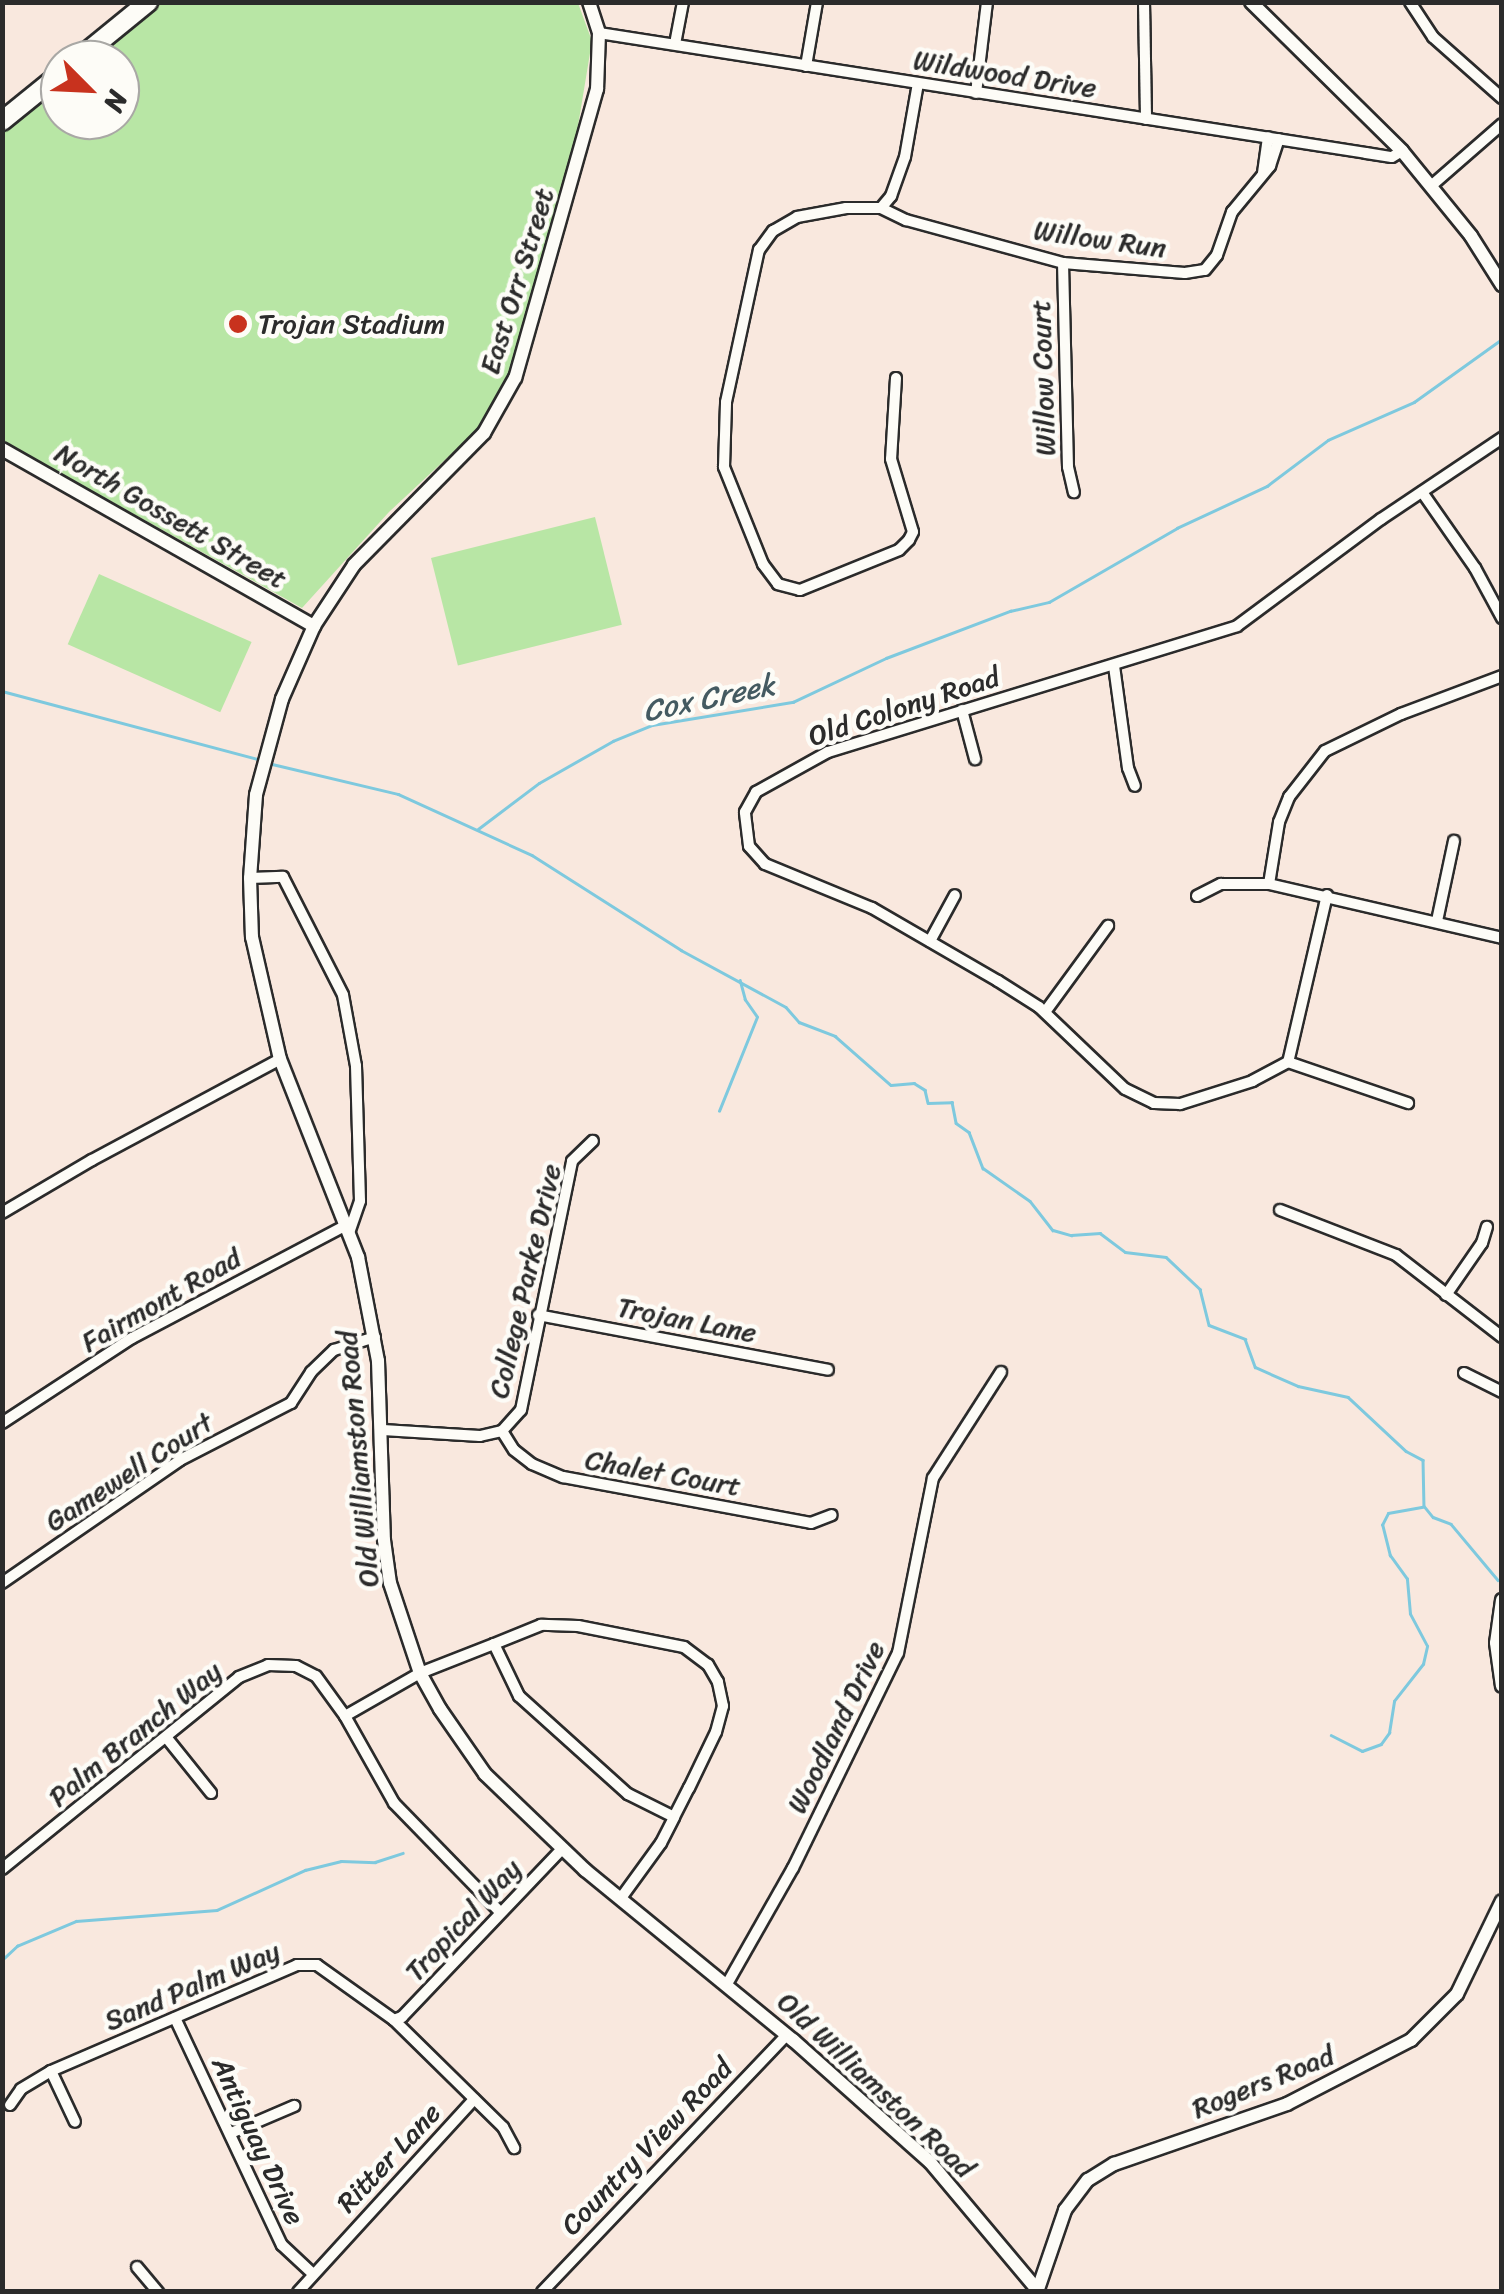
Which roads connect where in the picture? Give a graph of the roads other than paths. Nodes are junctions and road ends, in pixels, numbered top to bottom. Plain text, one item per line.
1 (148, 2) edge
2 (589, 2) edge
3 (683, 2) edge
4 (816, 2) edge
5 (987, 2) edge
6 (1144, 2) edge
7 (1251, 2) edge
8 (1410, 2) edge
9 (598, 34) junction
10 (101, 40) edge
11 (675, 44) junction
12 (806, 66) junction
13 (918, 83) junction
14 (40, 90) edge
15 (976, 93) junction
16 (1502, 98) edge
17 (1146, 119) junction
18 (2, 121) edge
19 (1502, 124) edge
20 (1273, 138) junction
21 (1402, 151) junction
22 (1430, 186) junction
23 (881, 208) junction
24 (1063, 262) junction
25 (1502, 286) edge
26 (896, 378) dead end
27 (1502, 438) edge
28 (2, 448) edge
29 (1074, 492) dead end
30 (1422, 492) junction
31 (1502, 618) edge
32 (314, 626) junction
33 (1114, 666) junction
34 (1502, 676) edge
35 (962, 710) junction
36 (975, 759) dead end
37 (1135, 786) dead end
38 (1454, 842) dead end
39 (250, 878) junction
40 (1269, 884) junction
41 (955, 894) dead end
42 (1327, 895) junction
43 (1196, 896) dead end
44 (1438, 922) junction
45 (1108, 926) dead end
46 (1502, 938) edge
47 (930, 941) junction
48 (1045, 1012) junction
49 (280, 1060) junction
50 (1288, 1062) junction
51 (1408, 1103) dead end
52 (593, 1142) dead end
53 (1280, 1210) dead end
54 (2, 1213) edge
55 (1486, 1227) dead end
56 (348, 1229) junction
57 (1446, 1295) junction
58 (538, 1315) junction
59 (1502, 1336) edge
60 (375, 1338) junction
61 (828, 1370) dead end
62 (1002, 1372) dead end
63 (1464, 1373) dead end
64 (1501, 1391) edge
65 (2, 1423) edge
66 (383, 1430) junction
67 (502, 1431) junction
68 (832, 1515) dead end
69 (2, 1582) edge
70 (1502, 1600) edge
71 (494, 1644) junction
72 (420, 1673) junction
73 (1502, 1686) edge
74 (345, 1716) junction
75 (166, 1737) junction
76 (210, 1793) dead end
77 (674, 1817) junction
78 (563, 1848) junction
79 (2, 1869) edge
80 (621, 1898) junction
81 (1502, 1901) edge
82 (500, 1912) junction
83 (727, 1984) junction
84 (175, 2018) junction
85 (394, 2020) junction
86 (787, 2035) junction
87 (52, 2071) junction
88 (474, 2099) junction
89 (10, 2104) dead end
90 (294, 2106) dead end
91 (76, 2122) dead end
92 (232, 2133) junction
93 (514, 2148) dead end
94 (137, 2267) dead end
95 (313, 2274) junction
96 (1038, 2291) edge
97 (158, 2292) edge
98 (298, 2292) edge
99 (542, 2292) edge

1 - 10 main road
2 - 9 street, East Orr Street
3 - 11 street
4 - 12 street
5 - 15 street
6 - 17 street
7 - 21 street
8 - 16 street
9 - 11 street, Wildwood Drive
9 - 32 street, East Orr Street
11 - 12 street, Wildwood Drive
12 - 13 street, Wildwood Drive
13 - 15 street, Wildwood Drive
13 - 23 street
14 - 18 main road
15 - 17 street, Wildwood Drive
17 - 20 street, Wildwood Drive
19 - 22 street
20 - 21 street, Wildwood Drive
20 - 24 street, Willow Run
21 - 22 street
22 - 25 street
23 - 24 street, Willow Run
23 - 26 street
24 - 29 street, Willow Court
27 - 30 street, Old Colony Road
28 - 32 street, North Gossett Street
30 - 31 street
30 - 33 street, Old Colony Road
32 - 39 street, Old Williamston Road
33 - 35 street, Old Colony Road
33 - 37 street
34 - 40 street
35 - 36 street
35 - 47 street, Old Colony Road
38 - 44 street
39 - 49 street, Old Williamston Road
39 - 56 street
40 - 42 street
40 - 43 street
41 - 47 street
42 - 44 street
42 - 50 street
44 - 46 street
45 - 48 street
47 - 48 street, Old Colony Road
48 - 50 street, Old Colony Road
49 - 54 street
49 - 56 street, Old Williamston Road
50 - 51 street
52 - 58 street, College Parke Drive
53 - 57 street
55 - 57 street
56 - 60 street, Old Williamston Road
56 - 65 street, Fairmont Road
57 - 59 street
58 - 61 street, Trojan Lane
58 - 67 street, College Parke Drive
60 - 66 street, Old Williamston Road
60 - 69 street, Gamewell Court
62 - 83 street, Woodland Drive
63 - 64 street
66 - 67 street, College Parke Drive
66 - 72 street, Old Williamston Road
67 - 68 street, Chalet Court
70 - 73 street
71 - 72 street
71 - 77 street
71 - 77 street
72 - 74 street
72 - 78 street, Old Williamston Road
74 - 75 street, Palm Branch Way
74 - 82 street, Palm Branch Way
75 - 76 street
75 - 79 street, Palm Branch Way
77 - 80 street
78 - 80 street, Old Williamston Road
78 - 82 street, Tropical Way
80 - 83 street, Old Williamston Road
81 - 96 street, Rogers Road
82 - 85 street, Tropical Way
83 - 86 street, Old Williamston Road
84 - 85 street, Sand Palm Way
84 - 87 street, Sand Palm Way
84 - 92 street, Antiguay Drive
85 - 88 street, Sand Palm Way
86 - 96 street, Old Williamston Road
86 - 99 street, Country View Road
87 - 89 street, Sand Palm Way
87 - 91 street
88 - 93 street, Sand Palm Way
88 - 95 street, Ritter Lane
90 - 92 street
92 - 95 street, Antiguay Drive
94 - 97 street
95 - 98 street, Ritter Lane

